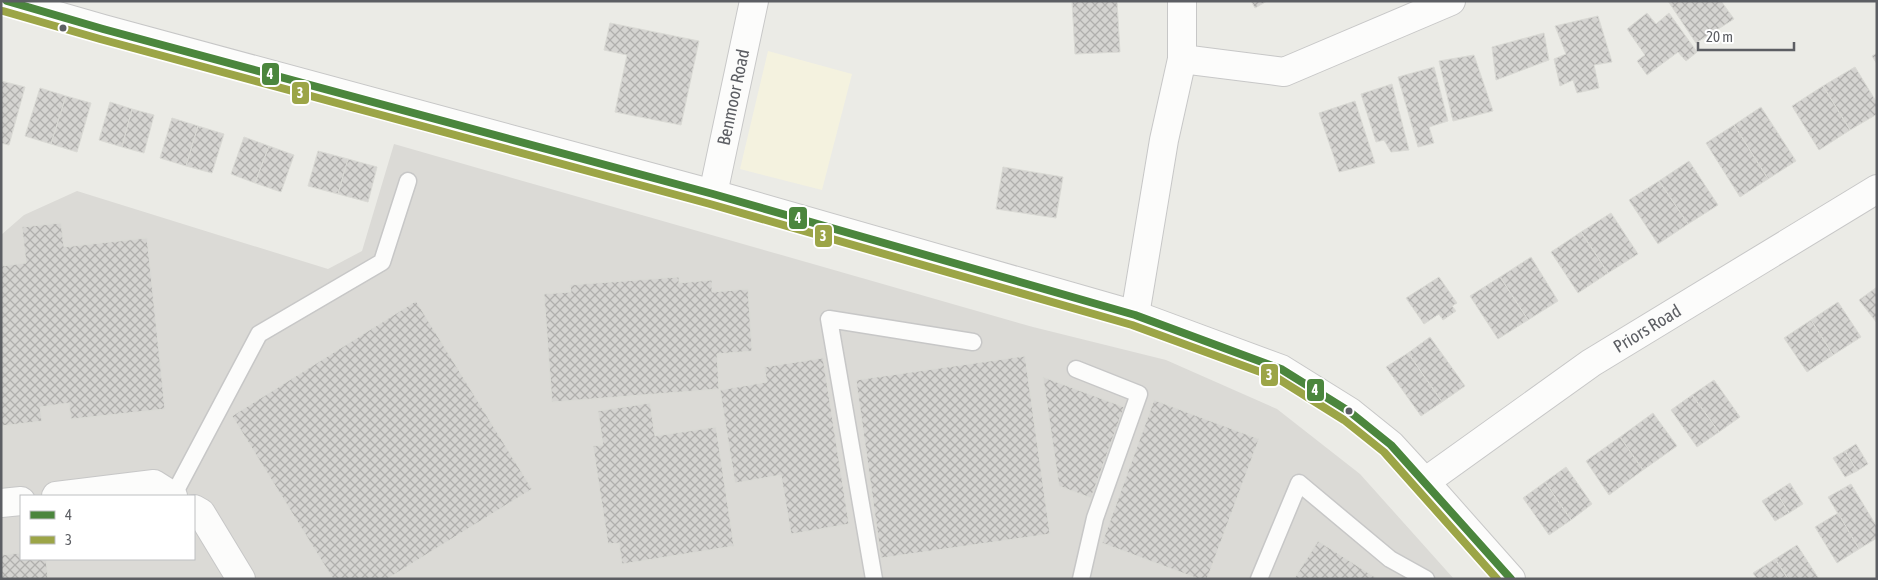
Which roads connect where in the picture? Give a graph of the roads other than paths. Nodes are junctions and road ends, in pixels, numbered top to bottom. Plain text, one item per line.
1 (6, 1) edge
2 (754, 1) edge
3 (1182, 1) edge
4 (1451, 1) edge
5 (1182, 58) junction
6 (408, 181) dead end
7 (1877, 190) edge
8 (712, 194) junction
9 (1134, 315) junction
10 (973, 342) dead end
11 (1076, 369) dead end
12 (1425, 482) junction
13 (64, 495) edge
14 (171, 495) edge
15 (174, 495) edge
16 (20, 501) edge
17 (1, 503) edge
18 (195, 510) edge
19 (241, 579) edge
20 (874, 579) edge
21 (1081, 579) edge
22 (1258, 579) edge
23 (1426, 579) edge
24 (1511, 579) edge

1 - 8 street
2 - 8 street, Benmoor Road
3 - 5 street
4 - 5 street
5 - 9 street
6 - 15 lane
7 - 12 street, Priors Road
8 - 9 street
9 - 12 street
10 - 20 lane
11 - 21 lane
12 - 24 street
13 - 14 street
16 - 17 street
18 - 19 street
22 - 23 lane

